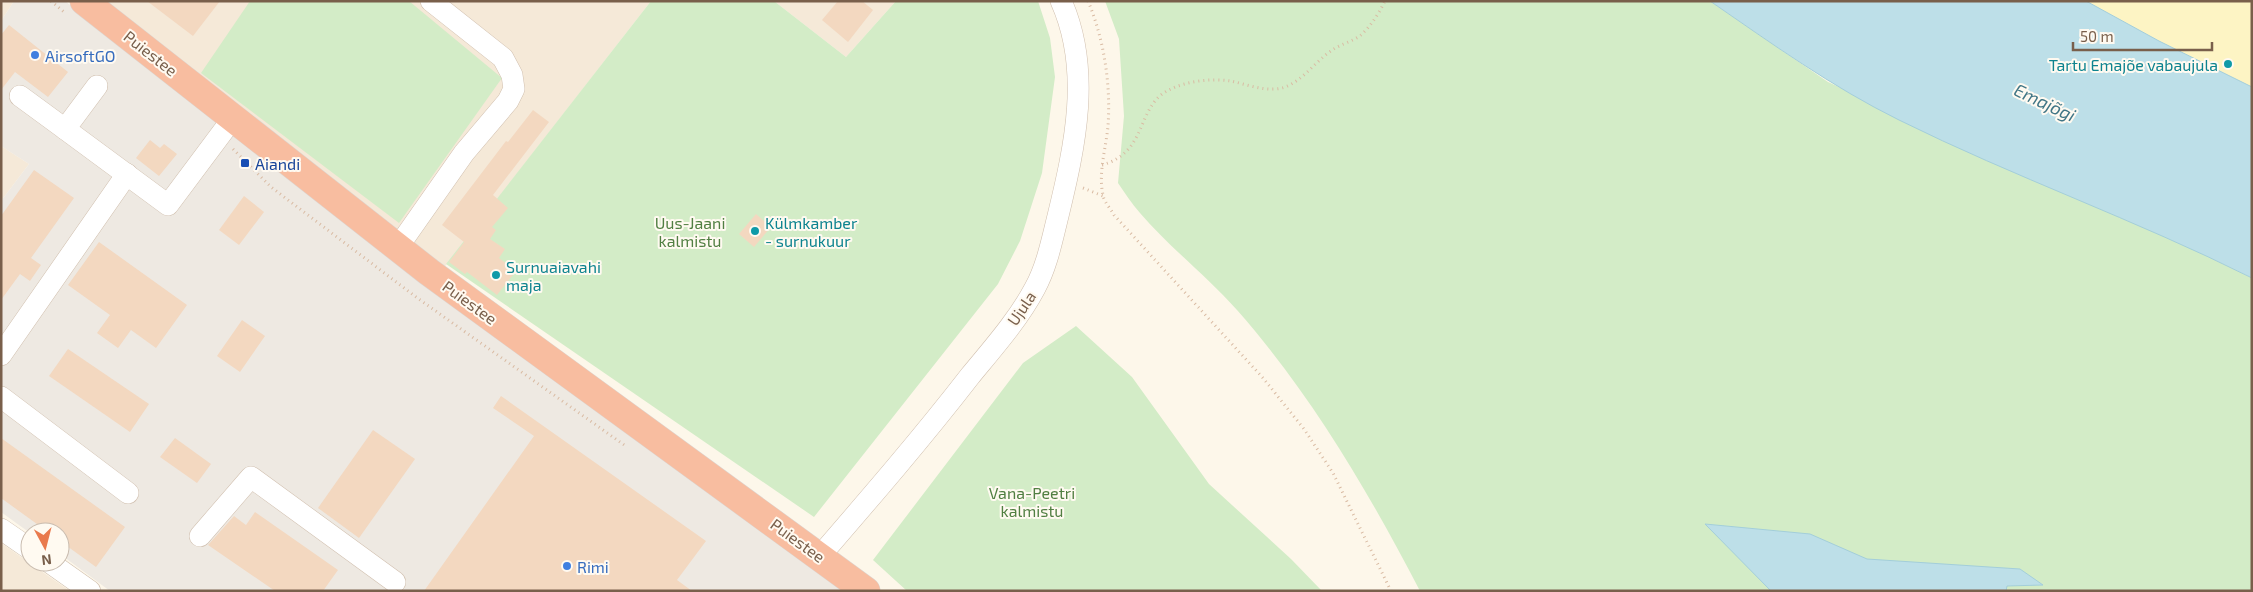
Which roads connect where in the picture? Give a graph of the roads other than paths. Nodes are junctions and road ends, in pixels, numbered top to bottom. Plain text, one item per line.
1 (84, 1) edge
2 (432, 1) edge
3 (1061, 1) edge
4 (97, 86) dead end
5 (20, 96) dead end
6 (233, 118) junction
7 (65, 129) junction
8 (127, 174) junction
9 (398, 247) junction
10 (1, 355) edge
11 (1, 397) edge
12 (128, 493) dead end
13 (1, 529) edge
14 (200, 536) dead end
15 (20, 542) edge
16 (820, 556) junction
17 (63, 572) edge
18 (395, 582) dead end
19 (90, 591) edge
20 (866, 591) edge

1 - 6 highway, Puiestee
2 - 9 street
3 - 16 street, Ujula
4 - 7 street
5 - 7 street
6 - 8 street
6 - 9 highway, Puiestee
7 - 8 street
8 - 10 street
9 - 16 highway, Puiestee
11 - 12 street
13 - 15 street
14 - 18 street
16 - 20 highway, Puiestee
17 - 19 street

